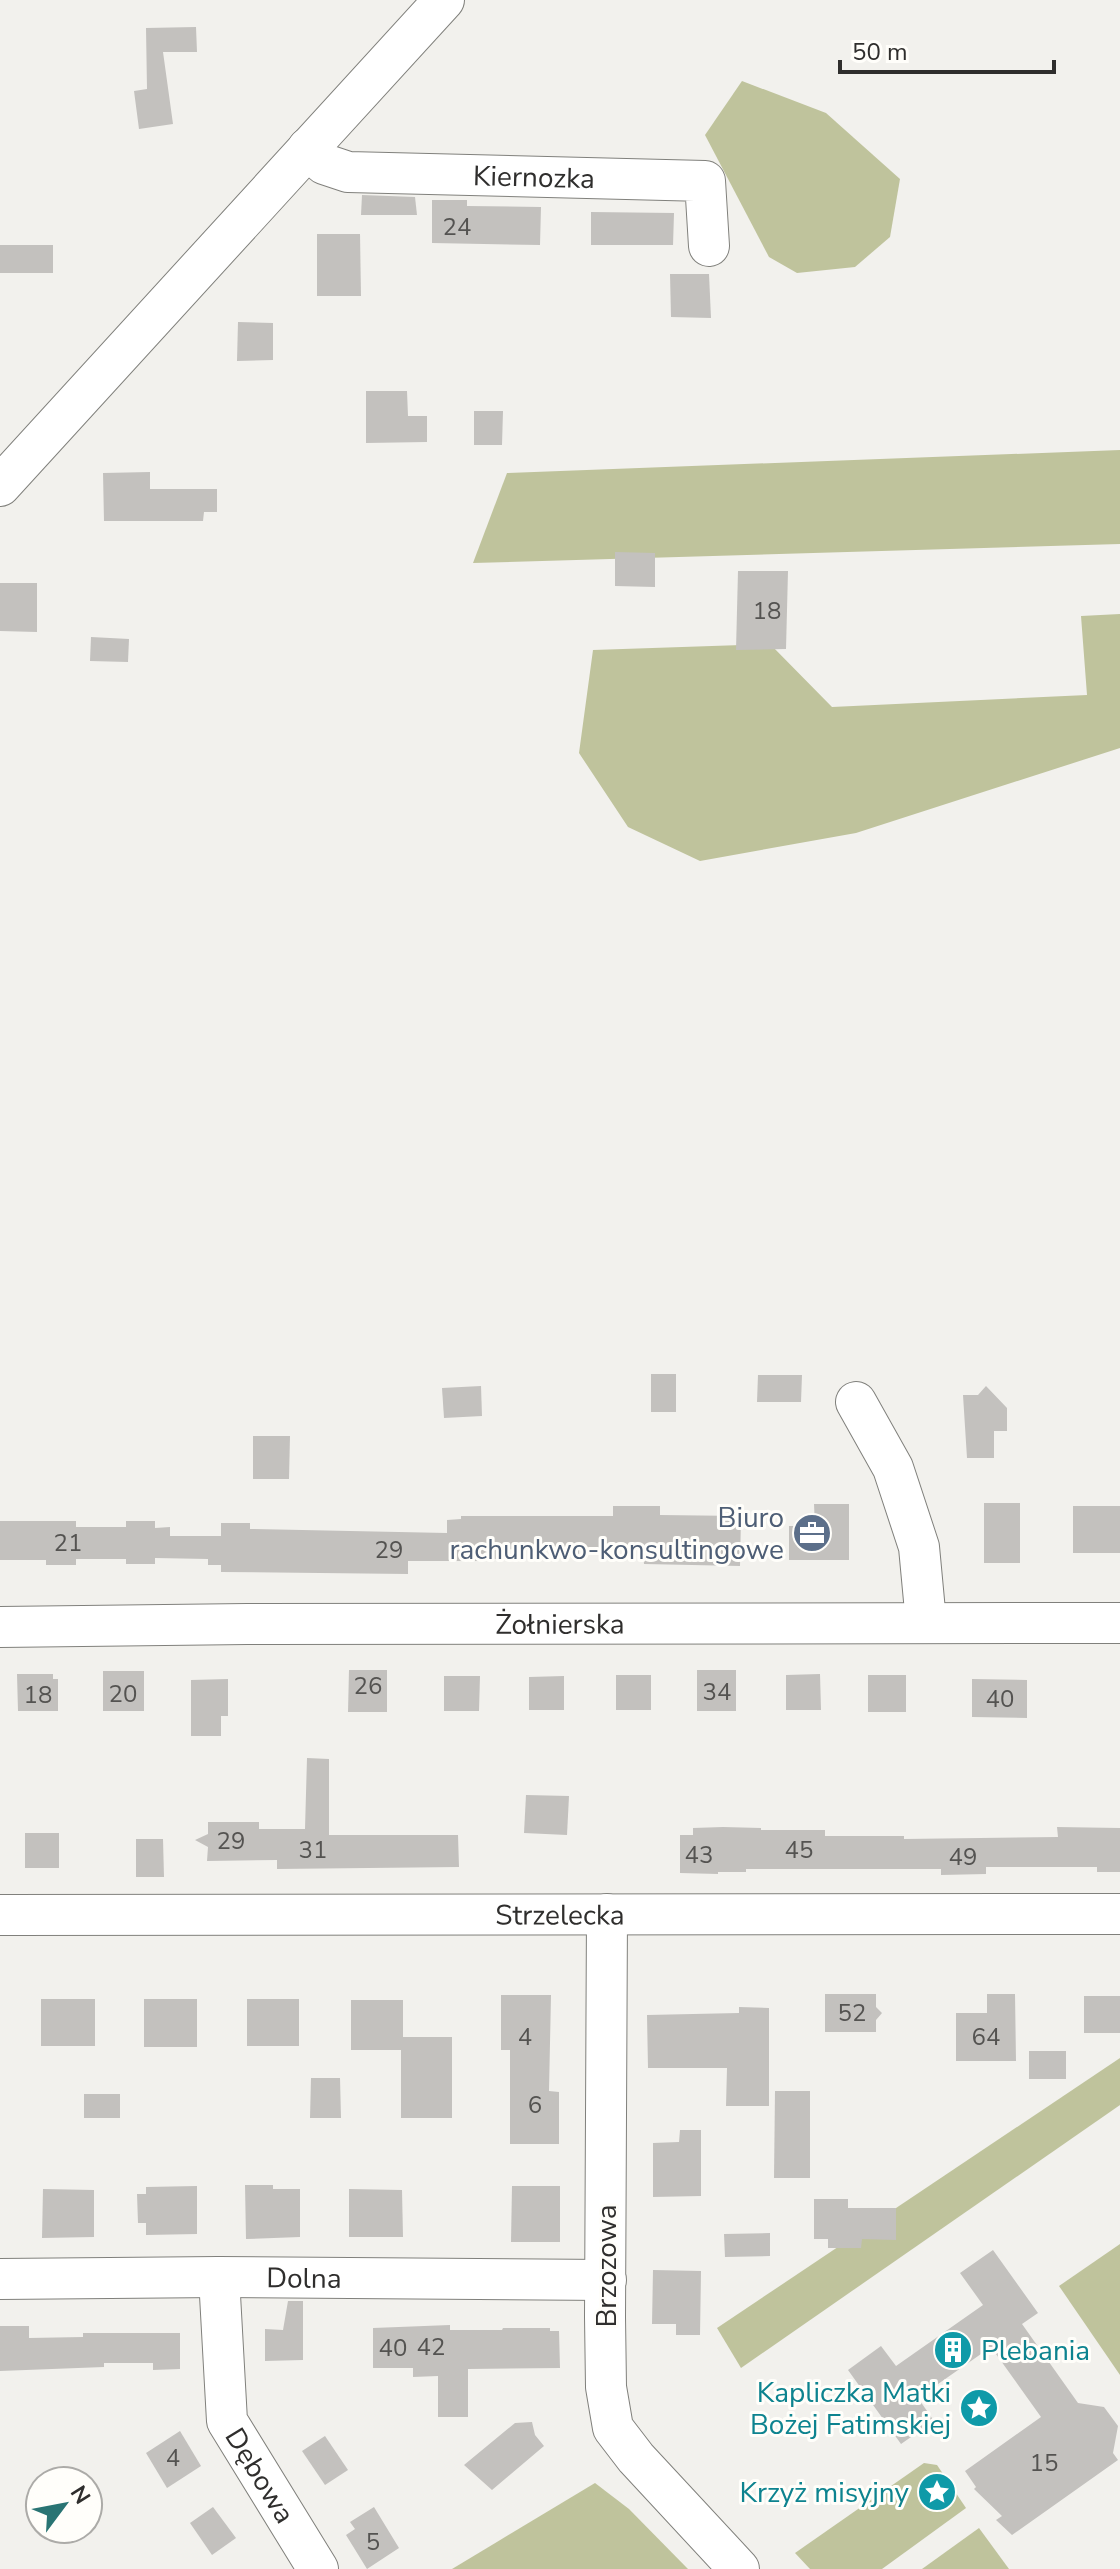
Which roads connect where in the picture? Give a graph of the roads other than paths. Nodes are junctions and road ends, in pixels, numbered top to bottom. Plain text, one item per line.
1 (444, 0) edge
2 (308, 148) junction
3 (709, 246) dead end
4 (0, 486) edge
5 (856, 1402) dead end
6 (926, 1622) junction
7 (1120, 1623) edge
8 (0, 1627) edge
9 (607, 1914) junction
10 (1120, 1914) edge
11 (0, 1915) edge
12 (219, 2277) junction
13 (0, 2279) edge
14 (606, 2280) junction
15 (318, 2569) edge
16 (739, 2569) edge

1 - 2 street
2 - 3 street, Kiernozka
2 - 4 street
5 - 6 street
6 - 7 street, Żołnierska
6 - 8 street, Żołnierska
9 - 10 street, Strzelecka
9 - 11 street, Strzelecka
9 - 14 street, Brzozowa
12 - 13 street, Dolna
12 - 14 street, Dolna
12 - 15 street, Dębowa
14 - 16 street, Brzozowa

